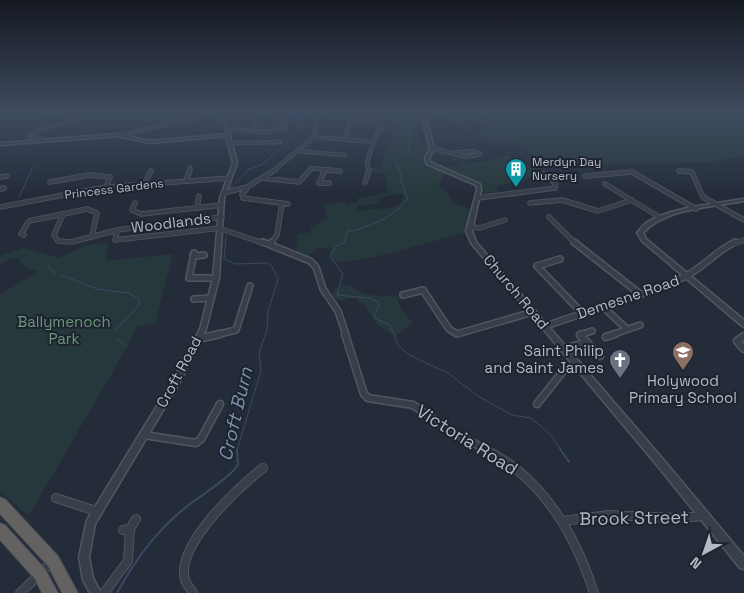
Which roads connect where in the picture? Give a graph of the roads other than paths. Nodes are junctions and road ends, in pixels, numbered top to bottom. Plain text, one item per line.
1 (37, 140) edge
2 (141, 140) edge
3 (168, 140) edge
4 (229, 140) edge
5 (311, 140) edge
6 (343, 140) edge
7 (346, 140) joint
8 (430, 140) edge
9 (281, 142) dead end
10 (374, 142) joint
11 (230, 143) junction
12 (0, 144) edge
13 (432, 148) junction
14 (297, 151) junction
15 (452, 153) junction
16 (344, 155) dead end
17 (190, 168) dead end
18 (325, 169) junction
19 (151, 171) dead end
20 (340, 171) dead end
21 (679, 171) dead end
22 (544, 174) dead end
23 (7, 176) dead end
24 (585, 176) dead end
25 (0, 177) edge
26 (230, 178) junction
27 (262, 178) junction
28 (186, 181) junction
29 (50, 182) dead end
30 (365, 182) dead end
31 (144, 184) junction
32 (329, 184) dead end
33 (605, 184) dead end
34 (106, 188) junction
35 (242, 188) junction
36 (223, 192) junction
37 (199, 196) dead end
38 (478, 198) junction
39 (632, 200) junction
40 (744, 200) edge
41 (135, 203) dead end
42 (530, 204) dead end
43 (222, 205) junction
44 (717, 205) junction
45 (0, 207) edge
46 (197, 208) junction
47 (696, 209) junction
48 (63, 214) junction
49 (222, 217) junction
50 (661, 218) junction
51 (548, 219) dead end
52 (505, 220) dead end
53 (744, 220) edge
54 (470, 227) junction
55 (221, 229) junction
56 (117, 230) junction
57 (24, 235) dead end
58 (92, 236) junction
59 (744, 240) edge
60 (271, 244) junction
61 (204, 255) dead end
62 (560, 258) dead end
63 (687, 276) junction
64 (216, 278) junction
65 (250, 286) dead end
66 (640, 294) junction
67 (403, 295) dead end
68 (211, 298) junction
69 (192, 300) dead end
70 (603, 306) junction
71 (533, 312) junction
72 (582, 313) junction
73 (744, 324) edge
74 (640, 325) dead end
75 (546, 326) junction
76 (627, 329) junction
77 (592, 331) dead end
78 (744, 336) edge
79 (606, 337) dead end
80 (198, 339) junction
81 (587, 342) junction
82 (744, 349) edge
83 (564, 350) junction
84 (600, 356) dead end
85 (578, 365) junction
86 (220, 404) dead end
87 (537, 404) dead end
88 (144, 435) junction
89 (263, 468) dead end
90 (56, 498) dead end
91 (0, 504) edge
92 (96, 511) junction
93 (705, 516) junction
94 (136, 520) dead end
95 (563, 521) junction
96 (0, 530) edge
97 (53, 561) junction
98 (744, 564) edge
99 (40, 574) junction
100 (20, 593) edge
101 (50, 593) edge
102 (70, 593) edge
103 (96, 593) edge
104 (104, 593) edge
105 (193, 593) edge
106 (594, 593) edge

1 - 12 street
2 - 3 street
4 - 11 street, Croft Road
5 - 14 street
6 - 7 street
7 - 10 street
8 - 13 street
9 - 11 street
10 - 30 street
11 - 26 street, Croft Road
13 - 15 street
13 - 38 street
14 - 16 street
14 - 27 street
15 - 15 street
17 - 28 street
18 - 20 street
18 - 27 street
18 - 32 street
19 - 31 street
21 - 44 street
22 - 38 street
23 - 25 street
24 - 47 street
26 - 28 street, Princess Gardens
26 - 36 street, Croft Road
27 - 35 street
28 - 31 street, Princess Gardens
29 - 34 street
31 - 34 street, Princess Gardens
33 - 39 street
34 - 45 street, Princess Gardens
35 - 36 street
35 - 60 street
36 - 43 street, Croft Road
37 - 46 street
38 - 54 street
39 - 42 street
39 - 50 street
40 - 44 street, Demesne Road
41 - 46 street
43 - 46 street
43 - 49 street, Croft Road
44 - 47 street, Demesne Road
44 - 53 street
47 - 50 street, Demesne Road
48 - 57 street
48 - 58 street
48 - 58 street
49 - 55 street, Croft Road
49 - 56 street, Woodlands
50 - 63 street, Demesne Road
51 - 66 street
52 - 54 street
54 - 71 street, Church Road
55 - 56 street, Woodlands
55 - 60 street, Victoria Road
55 - 64 street, Croft Road
56 - 58 street
59 - 63 street
60 - 95 street, Victoria Road
61 - 64 street
62 - 72 street
63 - 66 street, Demesne Road
63 - 73 street
64 - 68 street, Croft Road
65 - 80 street
66 - 70 street, Demesne Road
67 - 71 street
68 - 69 street
68 - 80 street, Croft Road
70 - 72 street, Demesne Road
70 - 76 street
71 - 75 street, Church Road
72 - 75 street, Demesne Road
74 - 76 street
75 - 83 street, Church Road
76 - 79 street
77 - 81 street
78 - 82 street
80 - 88 street, Croft Road
81 - 83 street
81 - 84 street
83 - 85 street, Church Road
85 - 87 street
85 - 93 street, Church Road
86 - 88 street
88 - 92 street, Croft Road
89 - 105 street
90 - 92 street
91 - 97 highway
92 - 103 street, Croft Road
93 - 95 street, Brook Street
93 - 98 street, Church Road
94 - 104 street
95 - 106 street, Victoria Road
96 - 99 highway
97 - 99 street
97 - 102 highway
99 - 100 street
99 - 101 highway

